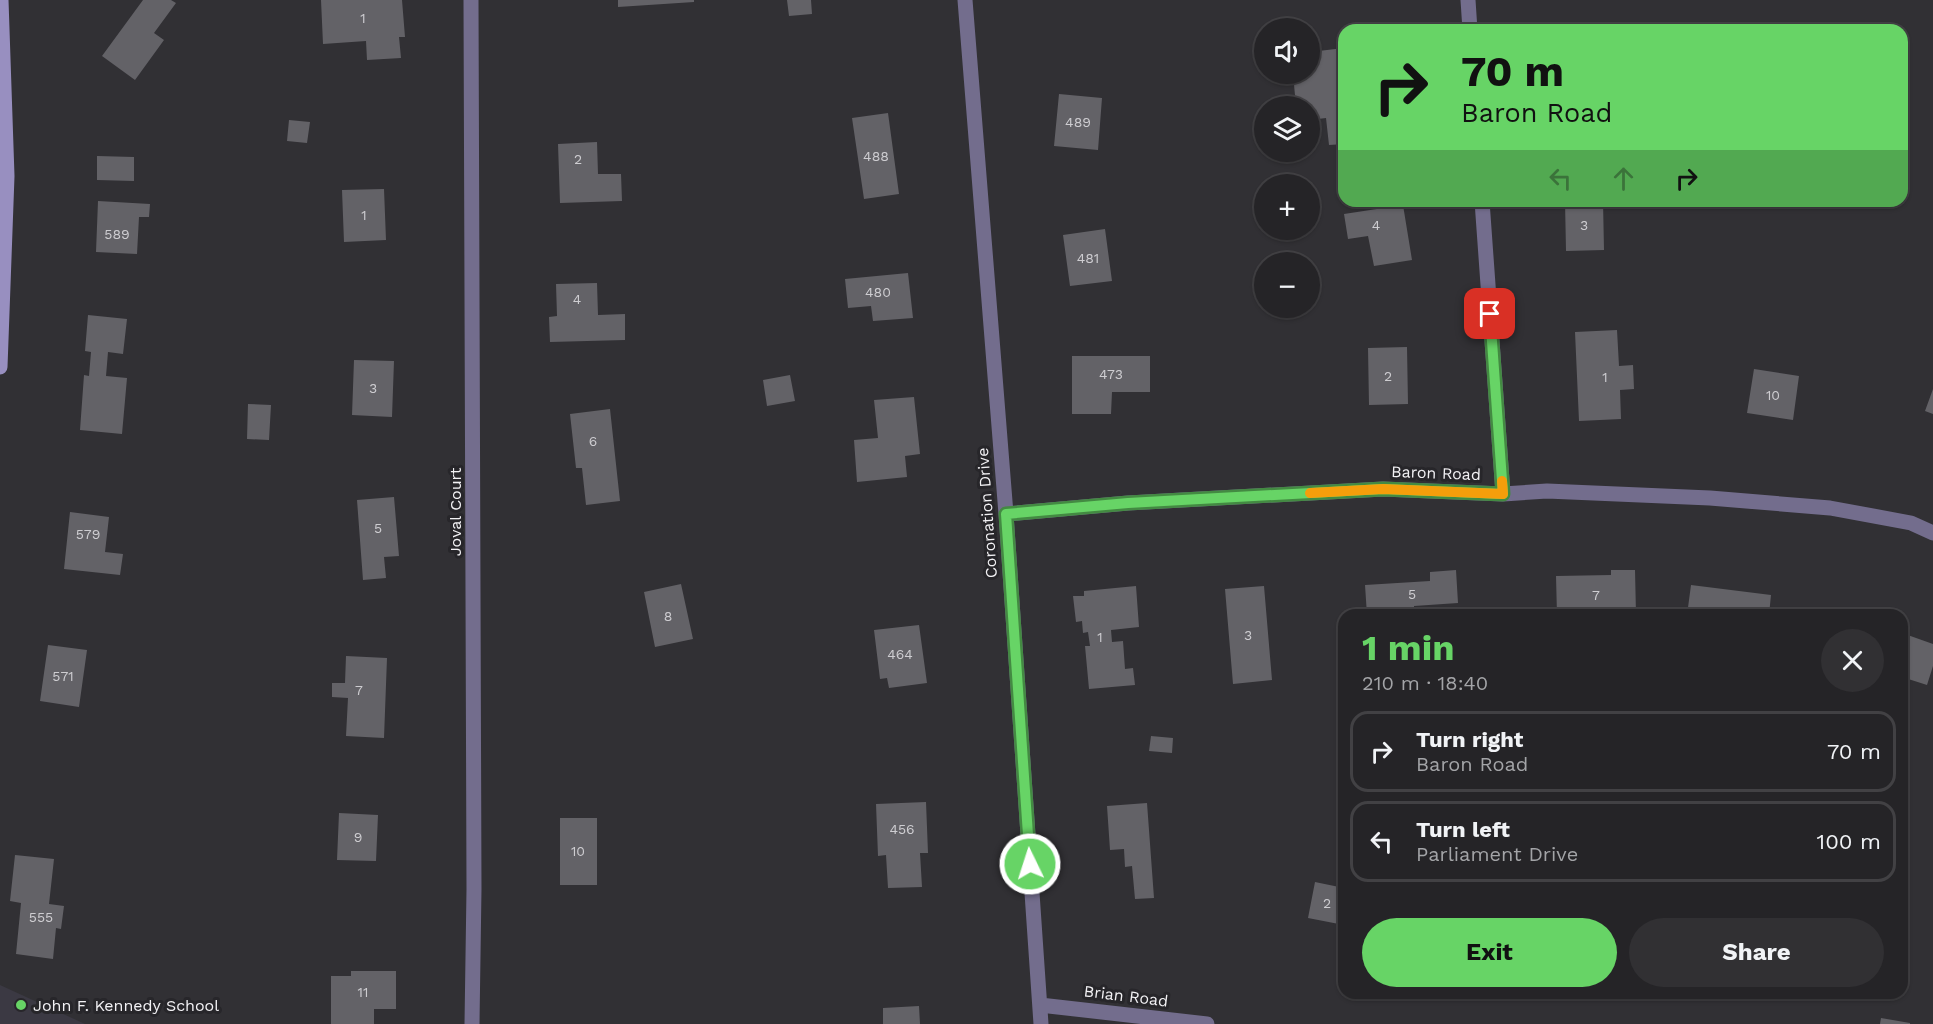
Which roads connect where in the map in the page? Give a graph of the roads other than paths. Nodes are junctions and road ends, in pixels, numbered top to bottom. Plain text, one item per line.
1 (1, 0) edge
2 (471, 0) edge
3 (965, 0) edge
4 (1468, 0) edge
5 (1470, 24) edge
6 (3, 175) edge
7 (1482, 207) edge
8 (0, 367) edge
9 (1503, 494) junction
10 (1006, 514) junction
11 (1933, 533) edge
12 (1040, 1005) junction
13 (472, 1024) edge
14 (1041, 1024) edge
15 (1208, 1024) edge

1 - 6 main road
2 - 13 street, Joval Court
3 - 10 street, Coronation Drive
4 - 5 street
6 - 8 main road
7 - 9 street
9 - 10 street, Baron Road
9 - 11 street, Baron Road
10 - 12 street, Coronation Drive
12 - 14 street, Coronation Drive
12 - 15 street, Brian Road

